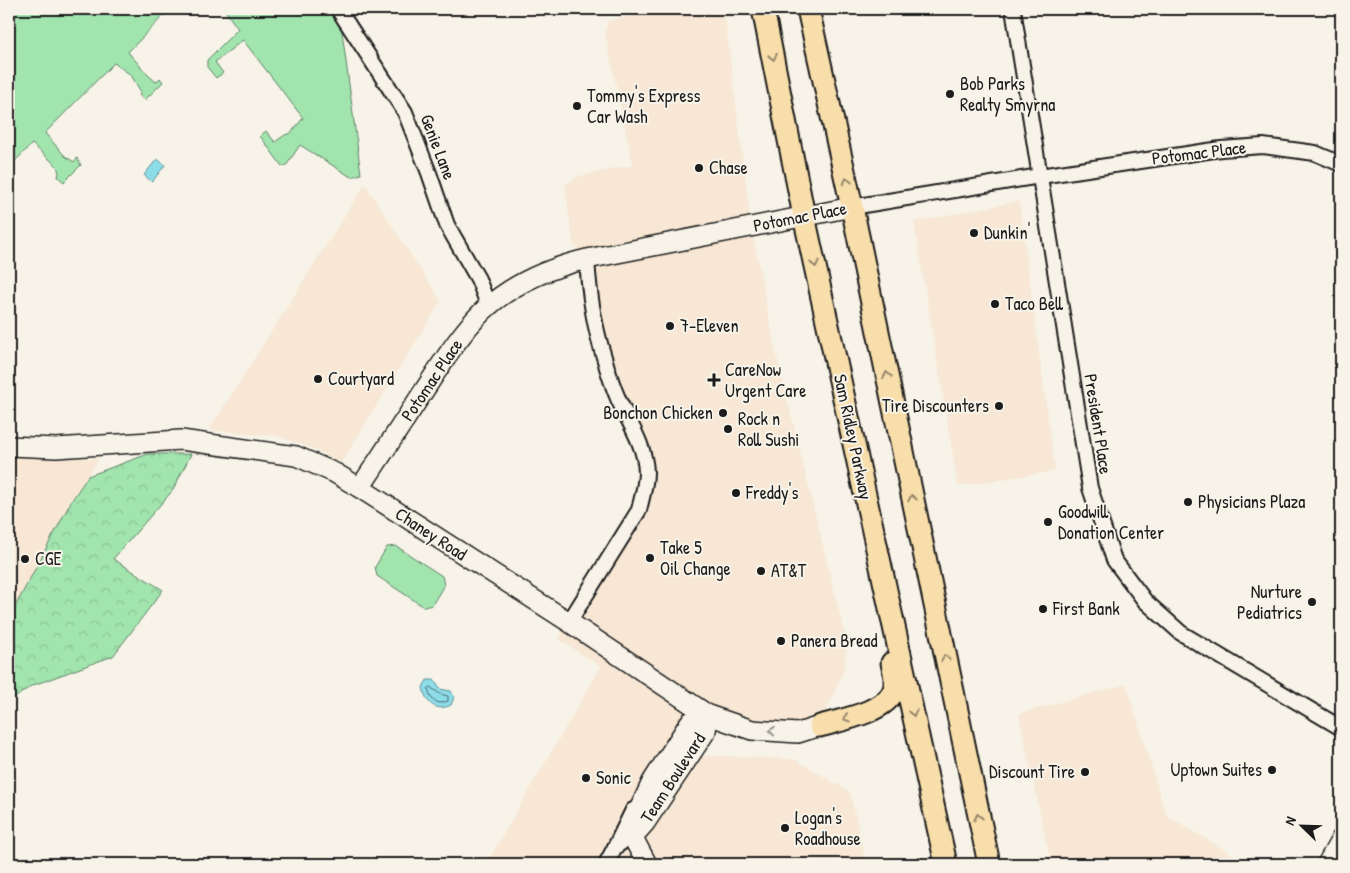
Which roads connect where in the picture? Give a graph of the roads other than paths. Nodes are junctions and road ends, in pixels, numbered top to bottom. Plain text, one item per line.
1 (338, 9) edge
2 (763, 9) edge
3 (808, 9) edge
4 (1013, 9) edge
5 (1341, 164) edge
6 (1040, 176) junction
7 (852, 207) junction
8 (804, 216) junction
9 (587, 259) junction
10 (489, 307) junction
11 (9, 446) edge
12 (360, 488) junction
13 (865, 493) junction
14 (569, 622) junction
15 (708, 715) junction
16 (820, 726) joint
17 (1341, 728) edge
18 (676, 761) junction
19 (652, 782) junction
20 (632, 836) junction
21 (1341, 839) edge
22 (615, 847) junction
23 (606, 864) edge
24 (647, 864) edge
25 (946, 864) edge
26 (988, 864) edge
27 (1326, 864) edge

1 - 10 street, Genie Lane
2 -> 8 main road, Sam Ridley Parkway
7 -> 3 main road
4 - 6 street, President Place
5 - 6 street, Potomac Place
6 - 7 street, Potomac Place
6 - 17 street, President Place
7 - 8 street, Potomac Place
26 -> 7 main road
8 - 9 street, Potomac Place
8 -> 13 main road, Sam Ridley Parkway
9 - 10 street, Potomac Place
9 - 14 street
10 - 12 street, Potomac Place
11 - 12 street, Chaney Road
12 - 14 street, Chaney Road
13 -> 16 main road
13 -> 25 main road, Sam Ridley Parkway
14 - 15 street, Chaney Road
16 -> 15 street, Chaney Road
15 - 18 street, Team Boulevard
18 - 19 street, Team Boulevard
18 - 20 street, Team Boulevard
19 - 20 street, Team Boulevard
19 - 22 street
20 - 22 street
20 - 24 street, Team Boulevard
21 - 27 street
22 - 23 street

